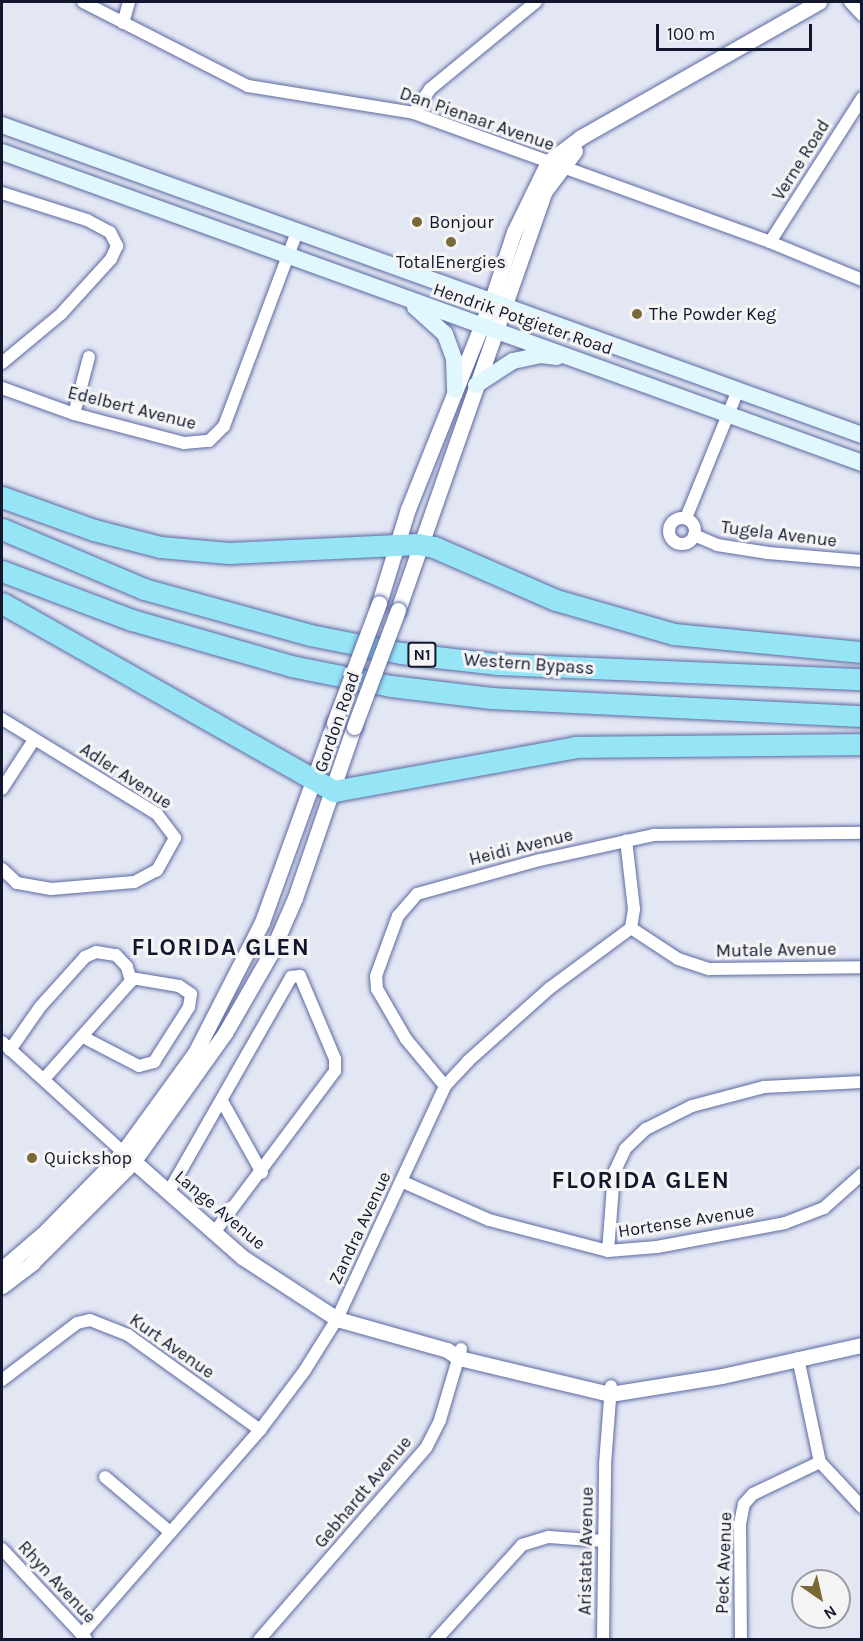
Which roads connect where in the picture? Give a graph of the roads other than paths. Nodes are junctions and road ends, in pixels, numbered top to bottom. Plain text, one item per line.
1 (83, 2) edge
2 (129, 2) edge
3 (536, 2) edge
4 (819, 2) edge
5 (850, 2) edge
6 (861, 15) edge
7 (123, 23) junction
8 (861, 98) edge
9 (414, 113) junction
10 (2, 125) edge
11 (2, 152) edge
12 (554, 164) junction
13 (2, 193) edge
14 (297, 232) junction
15 (770, 242) junction
16 (287, 255) junction
17 (861, 280) edge
18 (375, 288) junction
19 (497, 305) junction
20 (489, 327) junction
21 (89, 357) dead end
22 (2, 363) edge
23 (598, 366) junction
24 (476, 385) junction
25 (2, 388) edge
26 (455, 390) junction
27 (738, 390) junction
28 (74, 414) junction
29 (726, 414) junction
30 (861, 435) edge
31 (861, 464) edge
32 (2, 497) edge
33 (686, 518) junction
34 (2, 529) edge
35 (694, 535) junction
36 (396, 543) junction
37 (418, 544) junction
38 (861, 561) edge
39 (2, 571) edge
40 (2, 603) edge
41 (861, 652) edge
42 (861, 679) edge
43 (861, 716) edge
44 (2, 719) edge
45 (34, 740) junction
46 (861, 744) edge
47 (312, 781) junction
48 (2, 789) edge
49 (334, 790) junction
50 (861, 833) edge
51 (626, 840) junction
52 (2, 869) edge
53 (632, 928) junction
54 (861, 967) edge
55 (131, 978) junction
56 (83, 1036) junction
57 (6, 1046) edge
58 (44, 1079) junction
59 (861, 1082) edge
60 (445, 1086) junction
61 (222, 1101) junction
62 (128, 1157) junction
63 (262, 1173) junction
64 (861, 1174) edge
65 (403, 1182) junction
66 (168, 1193) junction
67 (214, 1233) junction
68 (608, 1251) junction
69 (2, 1269) edge
70 (2, 1286) edge
71 (337, 1319) junction
72 (861, 1345) edge
73 (456, 1352) junction
74 (798, 1358) junction
75 (2, 1380) edge
76 (606, 1389) junction
77 (260, 1430) junction
78 (820, 1462) junction
79 (105, 1477) dead end
80 (861, 1507) edge
81 (170, 1532) junction
82 (604, 1541) junction
83 (2, 1549) edge
84 (12, 1562) junction
85 (2, 1570) edge
86 (84, 1637) edge
87 (441, 1637) edge
88 (259, 1640) edge
89 (603, 1640) edge
90 (741, 1640) edge

1 - 7 street, Dan Pienaar Avenue
2 - 7 street
3 - 9 street
4 - 12 street, Gordon Road
5 - 6 street
7 - 9 street, Dan Pienaar Avenue
8 - 15 street, Verne Road
9 - 12 street, Dan Pienaar Avenue
10 - 14 main road, Hendrik Potgieter Road
11 - 16 main road, Hendrik Potgieter Road
12 - 15 street, Dan Pienaar Avenue
12 - 19 street, Gordon Road
13 - 22 street
14 - 16 street, Edelbert Avenue
14 - 19 main road, Hendrik Potgieter Road
15 - 17 street, Dan Pienaar Avenue
16 - 18 main road, Hendrik Potgieter Road
16 - 28 street, Edelbert Avenue
18 - 20 main road, Hendrik Potgieter Road
18 - 26 main road
19 - 20 street, Gordon Road
19 - 27 main road, Hendrik Potgieter Road
20 - 23 main road, Hendrik Potgieter Road
20 - 24 street, Gordon Road
20 - 26 street, Gordon Road
21 - 28 street
23 - 24 main road
23 - 29 main road, Hendrik Potgieter Road
24 - 37 street, Gordon Road
25 - 28 street, Edelbert Avenue
26 - 36 street, Gordon Road
27 - 29 street, Tugela Avenue
27 - 30 main road, Hendrik Potgieter Road
29 - 31 main road, Hendrik Potgieter Road
29 - 33 street, Tugela Avenue
32 - 36 highway
33 - 35 street, Tugela Avenue
33 - 35 street, Tugela Avenue
34 - 42 highway, Western Bypass / N1
35 - 38 street, Tugela Avenue
36 - 37 highway
36 - 47 street, Gordon Road, bridge
37 - 41 highway
37 - 49 street, Gordon Road, bridge
39 - 43 highway, Western Bypass / N1
40 - 47 highway
44 - 45 street, Adler Avenue
45 - 48 street
45 - 52 street, Adler Avenue
46 - 49 highway
47 - 49 highway
47 - 62 street, Gordon Road
49 - 62 street, Gordon Road
50 - 51 street, Heidi Avenue
51 - 53 street
51 - 60 street, Heidi Avenue
53 - 54 street, Mutale Avenue
53 - 60 street, Zandra Avenue
55 - 56 street
55 - 56 street
55 - 57 street
56 - 58 street
57 - 58 street, Lange Avenue
58 - 62 street, Lange Avenue
59 - 68 street
60 - 65 street, Zandra Avenue
61 - 63 street
61 - 63 street
61 - 66 street
62 - 66 street, Lange Avenue
62 - 69 street, Gordon Road
62 - 70 street, Gordon Road
63 - 67 street
64 - 68 street, Hortense Avenue
65 - 68 street, Hortense Avenue
65 - 71 street, Zandra Avenue
66 - 67 street, Lange Avenue
67 - 71 street, Lange Avenue
71 - 73 street, Lange Avenue
71 - 77 street, Zandra Avenue
72 - 74 street, Lange Avenue
73 - 76 street, Lange Avenue
73 - 88 street, Gebhardt Avenue
74 - 76 street, Lange Avenue
74 - 78 street
75 - 77 street, Kurt Avenue
76 - 82 street, Aristata Avenue
77 - 81 street, Zandra Avenue
78 - 80 street
78 - 90 street, Peck Avenue
79 - 81 street
81 - 86 street, Zandra Avenue
82 - 87 street
82 - 89 street, Aristata Avenue
83 - 84 street, Rhyn Avenue
84 - 85 street
84 - 86 street, Rhyn Avenue

